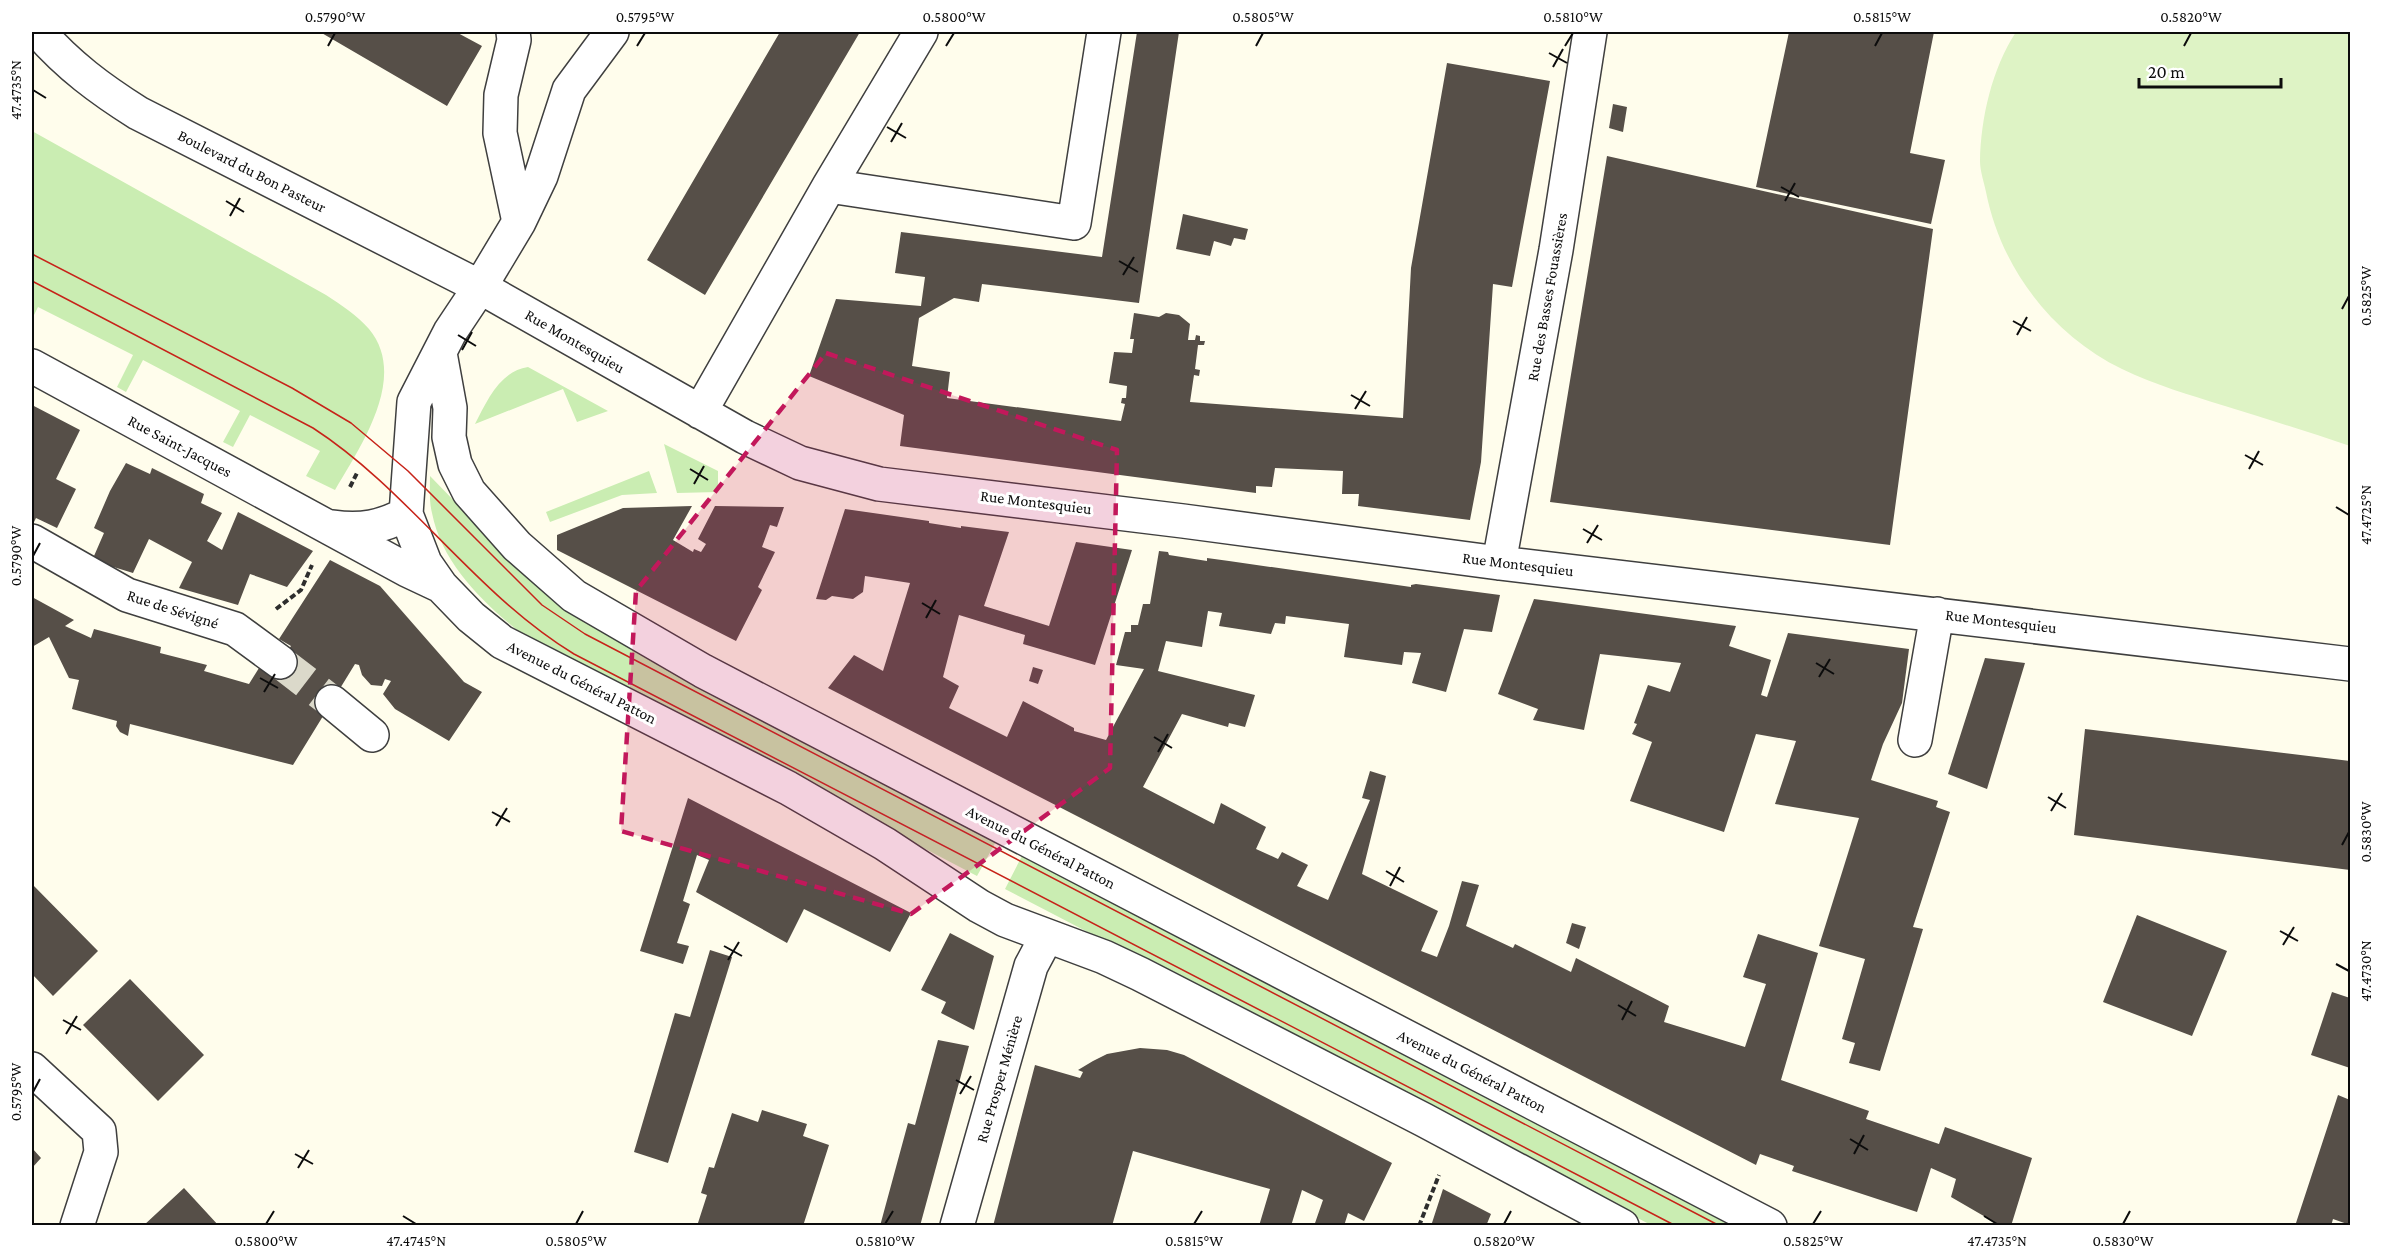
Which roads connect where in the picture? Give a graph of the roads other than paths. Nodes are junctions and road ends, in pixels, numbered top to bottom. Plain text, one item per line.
1 (39, 32) edge
2 (513, 32) edge
3 (612, 32) edge
4 (921, 32) edge
5 (1104, 32) edge
6 (1590, 32) edge
7 (829, 186) junction
8 (519, 222) junction
9 (480, 287) junction
10 (440, 353) junction
11 (32, 366) edge
12 (700, 412) junction
13 (406, 514) junction
14 (329, 526) junction
15 (32, 541) edge
16 (1499, 563) junction
17 (441, 586) junction
18 (1937, 614) junction
19 (280, 662) tunnel mouth
20 (2350, 663) edge
21 (332, 702) tunnel mouth
22 (372, 735) dead end
23 (1915, 740) dead end
24 (1047, 936) junction
25 (32, 1069) edge
26 (77, 1226) edge
27 (957, 1226) edge
28 (1622, 1226) edge
29 (1770, 1226) edge

1 - 9 street, Boulevard du Bon Pasteur
2 - 8 street
3 - 8 street, Avenue du Général Patton
4 - 7 street
5 - 7 street
6 - 16 street, Rue des Basses Fouassières
7 - 12 street
8 - 9 street, Avenue du Général Patton
9 - 10 street, Avenue du Général Patton
9 - 12 street, Rue Montesquieu
10 - 13 street, Avenue du Général Patton
10 - 29 street, Avenue du Général Patton
11 - 14 street, Rue Saint-Jacques
12 - 16 street, Rue Montesquieu
13 - 14 street, Rue Saint-Jacques
13 - 17 street, Avenue du Général Patton
14 - 17 street, Rue Saint-Jacques
15 - 19 street, Rue de Sévigné
16 - 18 street, Rue Montesquieu
17 - 24 street, Avenue du Général Patton
18 - 20 street, Rue Montesquieu
18 - 23 street
21 - 22 street
24 - 27 street, Rue Prosper Ménière
24 - 28 street, Avenue du Général Patton
25 - 26 street

